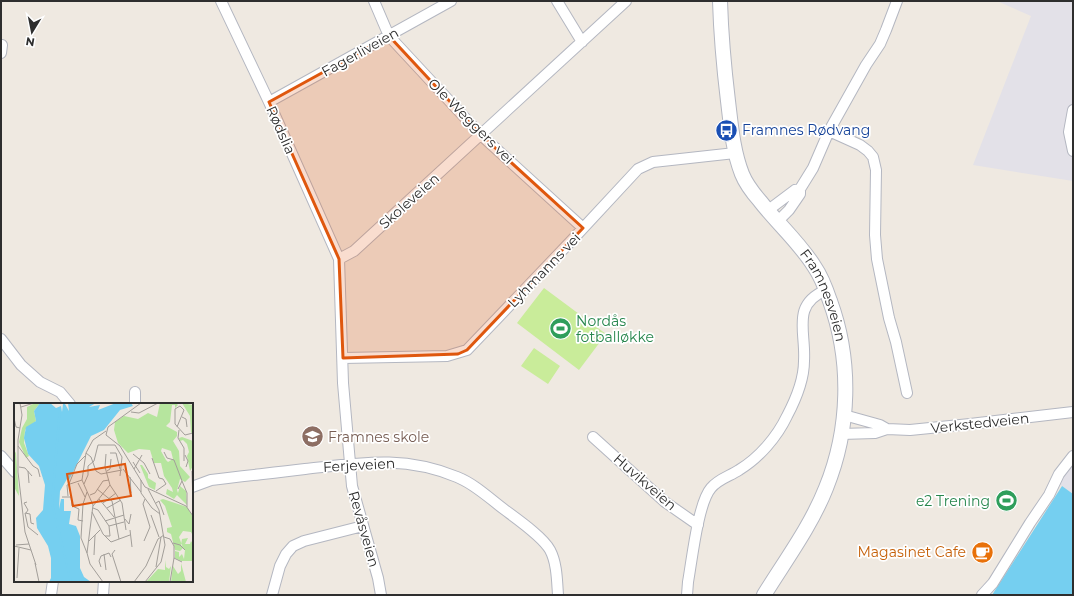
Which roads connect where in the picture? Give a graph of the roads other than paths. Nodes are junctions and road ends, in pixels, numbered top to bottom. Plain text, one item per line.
1 (221, 1) edge
2 (374, 1) edge
3 (451, 1) edge
4 (557, 1) edge
5 (626, 1) edge
6 (720, 1) edge
7 (897, 1) edge
8 (389, 36) junction
9 (582, 42) junction
10 (269, 102) junction
11 (1073, 110) edge
12 (829, 131) junction
13 (481, 135) junction
14 (1073, 151) edge
15 (735, 153) junction
16 (800, 189) junction
17 (767, 211) junction
18 (777, 222) junction
19 (583, 228) junction
20 (339, 259) junction
21 (826, 290) junction
22 (1, 339) edge
23 (343, 358) junction
24 (136, 392) dead end
25 (907, 393) dead end
26 (69, 403) edge
27 (135, 403) edge
28 (1073, 412) edge
29 (844, 415) junction
30 (887, 429) junction
31 (841, 434) junction
32 (593, 437) dead end
33 (1, 456) edge
34 (1073, 456) edge
35 (349, 463) junction
36 (14, 471) edge
37 (193, 486) edge
38 (698, 525) junction
39 (363, 526) junction
40 (53, 582) edge
41 (104, 582) edge
42 (51, 595) edge
43 (103, 595) edge
44 (272, 595) edge
45 (381, 595) edge
46 (558, 595) edge
47 (687, 595) edge
48 (764, 595) edge
49 (982, 595) edge

1 - 10 street, Rødslia
2 - 8 street, Ole Weggers vei
3 - 8 street, Fagerliveien
4 - 9 street
5 - 9 street, Skoleveien
6 - 15 main road, Framnesveien
7 - 12 street
8 - 10 street, Fagerliveien
8 - 13 street, Ole Weggers vei
9 - 13 street, Skoleveien
10 - 20 street, Rødslia
11 - 14 street
12 - 16 street
12 - 25 street
13 - 19 street, Ole Weggers vei
13 - 20 street, Skoleveien
15 - 17 main road, Framnesveien
15 - 19 street, Lyhmanns vei
16 - 17 street
16 - 18 street
17 - 18 main road, Framnesveien
18 - 21 main road, Framnesveien
19 - 23 street, Lyhmanns vei
20 - 23 street
21 - 29 main road, Framnesveien
21 - 38 street
22 - 26 street
23 - 35 street
24 - 27 street
28 - 30 street, Verkstedveien
29 - 30 street, Verkstedveien
29 - 31 main road, Framnesveien
30 - 31 street, Verkstedveien
31 - 48 main road, Framnesveien
32 - 38 street, Huvikveien
33 - 36 street
34 - 49 street
35 - 37 street, Ferjeveien
35 - 39 street, Revåsveien
35 - 46 street, Ferjeveien
38 - 47 street
39 - 44 street
39 - 45 street, Revåsveien
40 - 42 street
41 - 43 street

